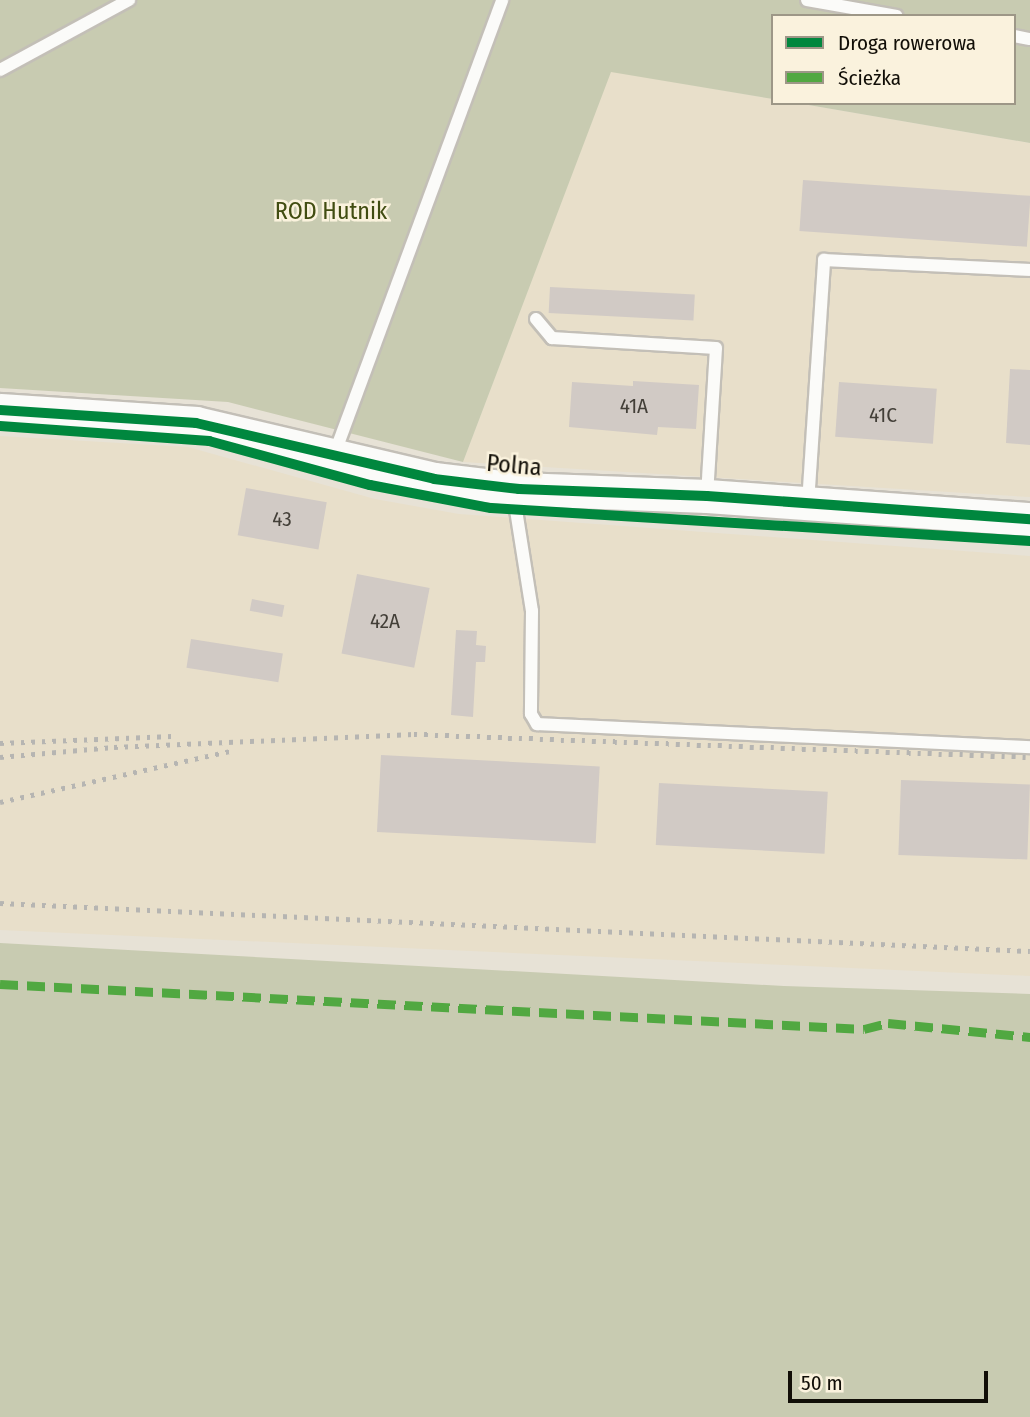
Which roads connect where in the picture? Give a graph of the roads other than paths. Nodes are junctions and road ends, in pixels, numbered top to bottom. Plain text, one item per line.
1 (129, 0) edge
2 (502, 0) edge
3 (807, 0) edge
4 (886, 14) edge
5 (0, 70) edge
6 (1030, 270) edge
7 (536, 319) dead end
8 (0, 410) edge
9 (334, 455) junction
10 (519, 489) junction
11 (707, 496) junction
12 (808, 503) junction
13 (1030, 519) edge
14 (1030, 747) edge

1 - 5 lane
2 - 9 lane
3 - 4 lane
6 - 12 lane
7 - 11 lane
8 - 9 street, Polna
9 - 10 street, Polna
10 - 11 street, Polna
10 - 14 lane
11 - 12 street, Polna
12 - 13 street, Polna

